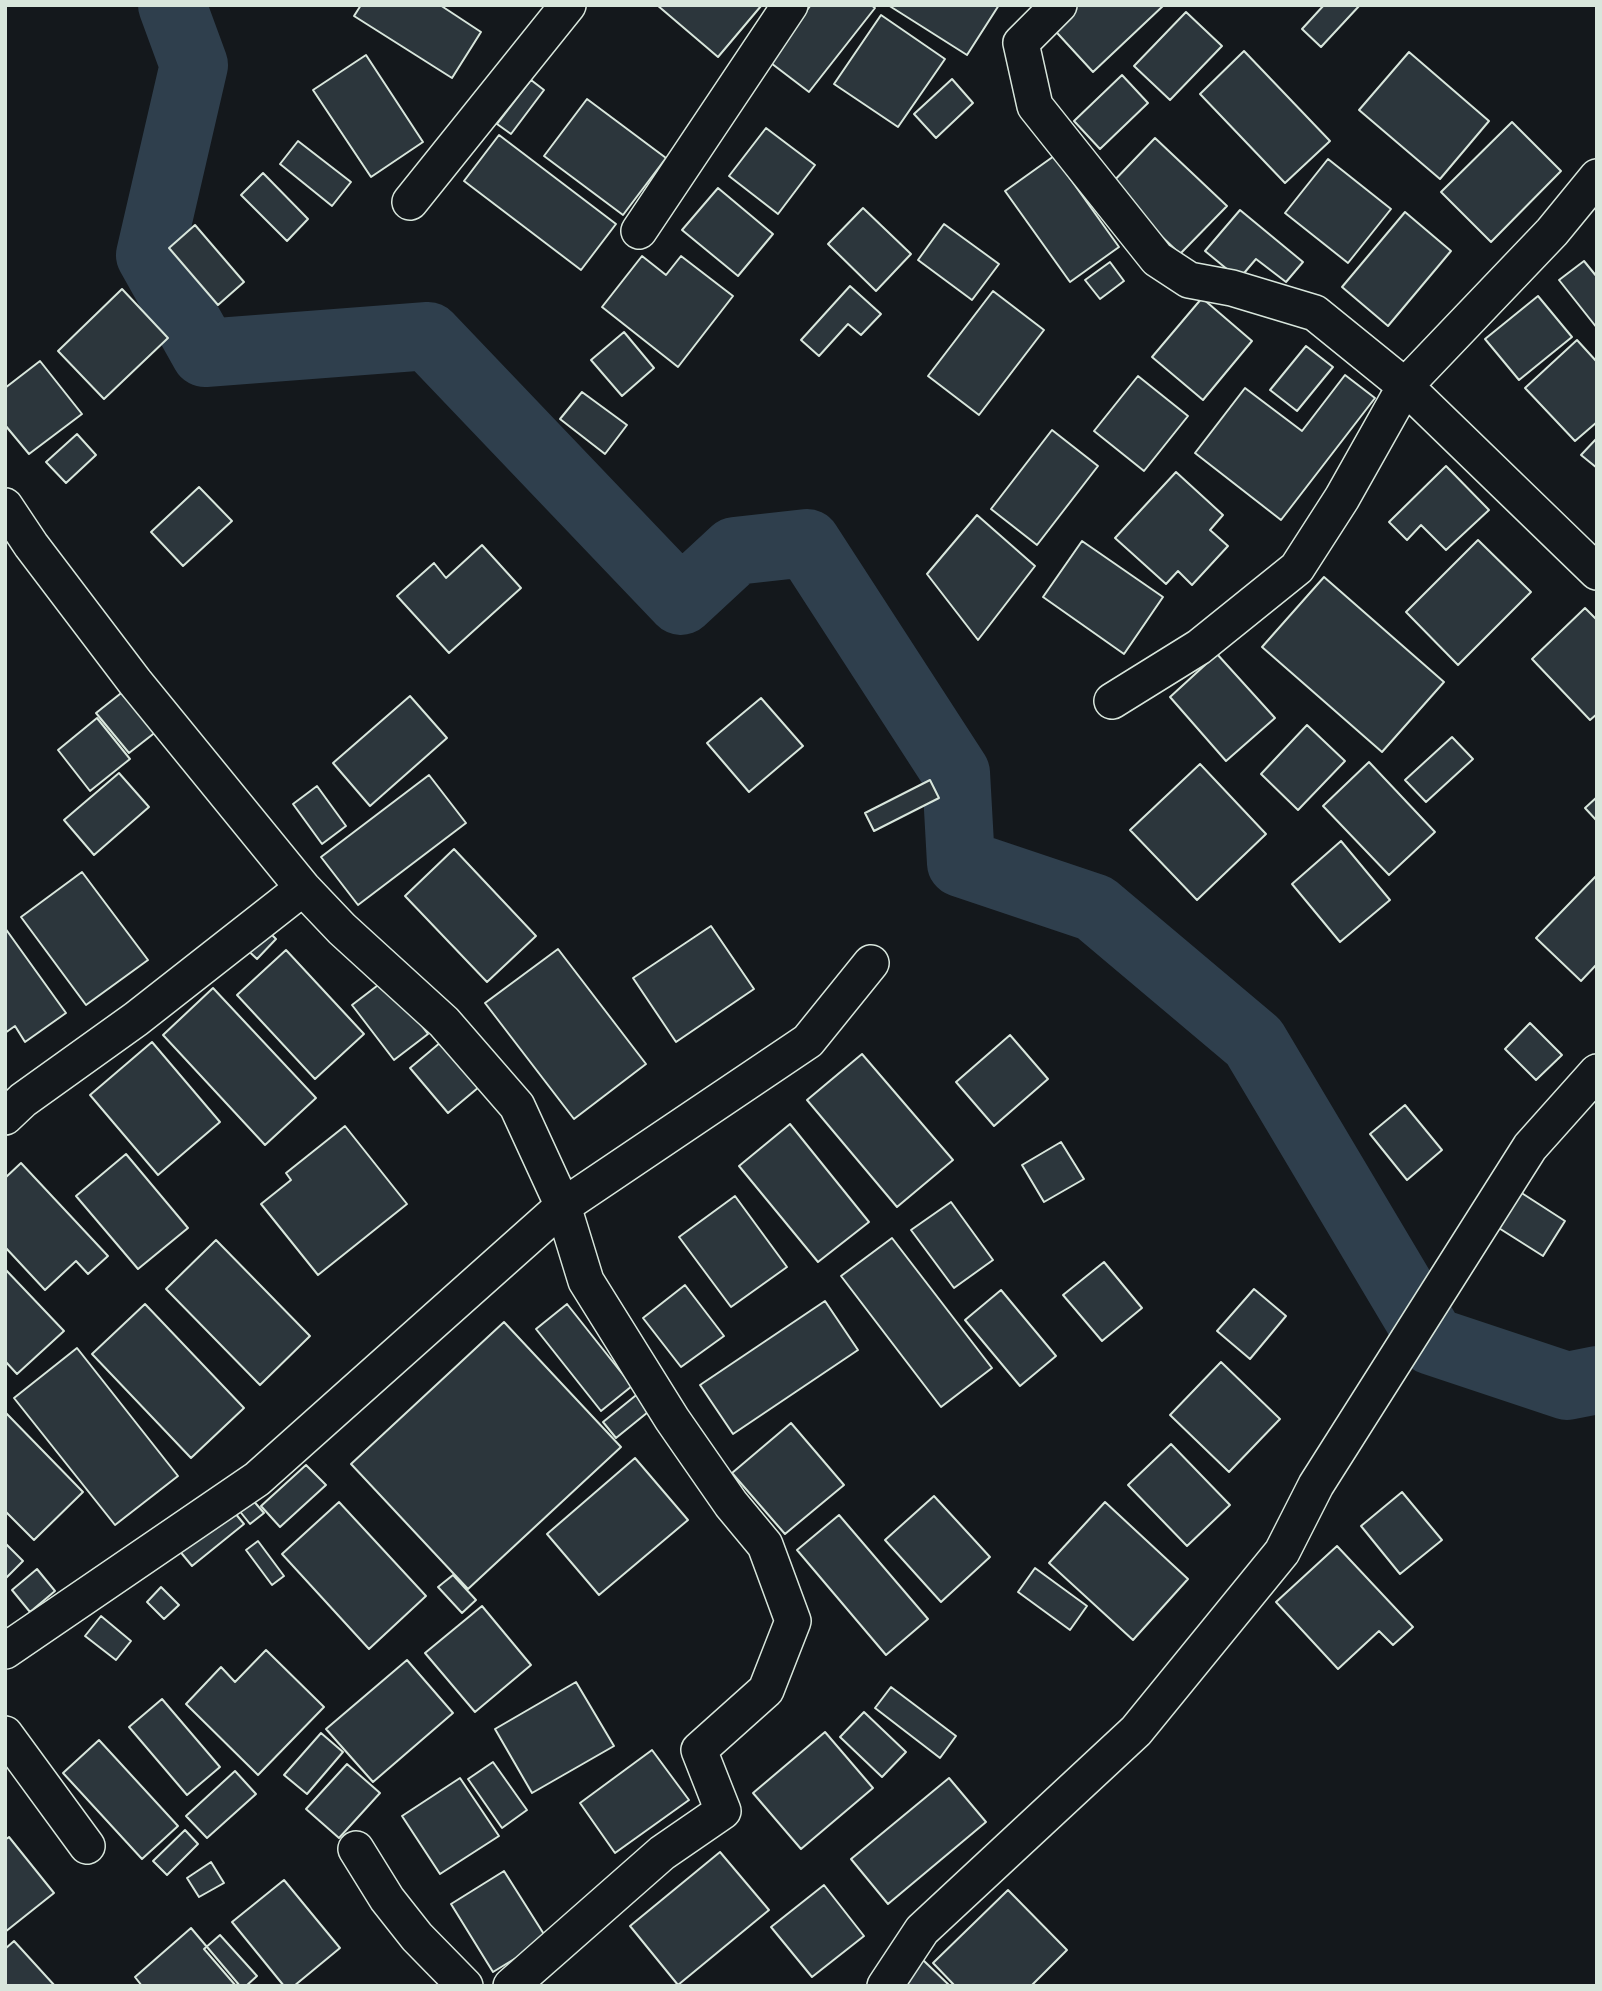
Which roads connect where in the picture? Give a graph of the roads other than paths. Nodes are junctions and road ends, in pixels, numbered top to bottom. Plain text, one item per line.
1 (568, 5) edge
2 (790, 5) edge
3 (1059, 5) edge
4 (1597, 177) edge
5 (410, 202) dead end
6 (639, 231) dead end
7 (1405, 386) junction
8 (5, 506) edge
9 (18, 552) edge
10 (1592, 559) edge
11 (1112, 701) dead end
12 (303, 888) junction
13 (871, 963) dead end
14 (1597, 1072) edge
15 (5, 1117) edge
16 (563, 1206) junction
17 (5, 1651) edge
18 (5, 1734) edge
19 (87, 1846) dead end
20 (356, 1849) dead end
21 (465, 1986) edge
22 (511, 1986) edge
23 (885, 1986) edge

1 - 5 street
2 - 6 street
3 - 7 street
4 - 7 street
7 - 10 street
7 - 11 street
8 - 9 street
9 - 12 street
12 - 15 street
12 - 16 street
13 - 16 street
14 - 23 street
16 - 17 street
16 - 22 street
18 - 19 street
20 - 21 street

